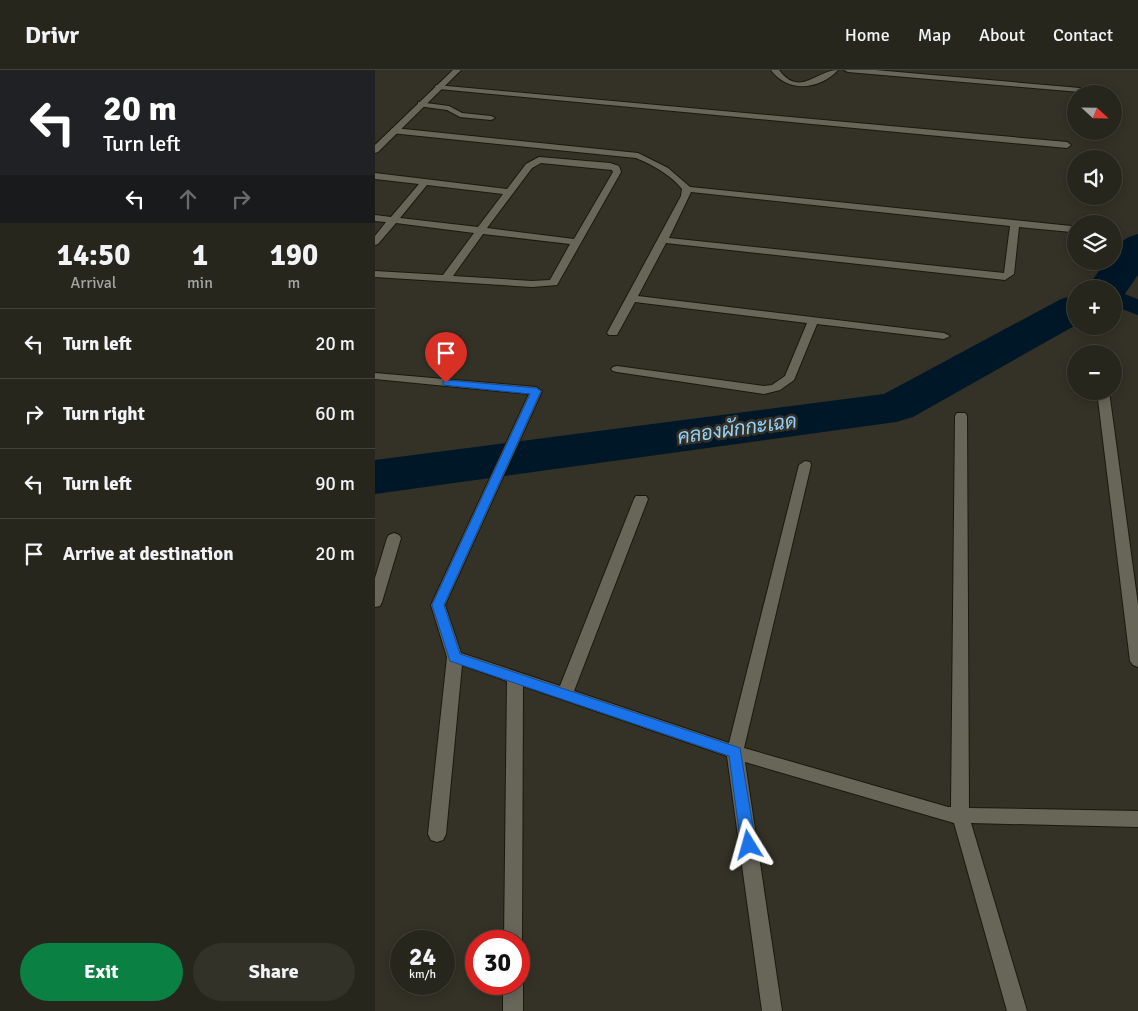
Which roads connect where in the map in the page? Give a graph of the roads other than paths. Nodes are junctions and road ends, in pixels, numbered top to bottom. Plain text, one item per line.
1 (457, 70) edge
2 (775, 70) edge
3 (834, 70) edge
4 (848, 70) edge
5 (439, 87) junction
6 (1067, 89) edge
7 (421, 104) junction
8 (491, 118) dead end
9 (394, 131) junction
10 (1067, 145) dead end
11 (375, 150) edge
12 (376, 177) edge
13 (425, 182) junction
14 (687, 189) junction
15 (509, 192) junction
16 (375, 218) edge
17 (393, 220) junction
18 (1015, 223) junction
19 (1067, 229) edge
20 (480, 231) junction
21 (663, 240) junction
22 (375, 242) edge
23 (577, 242) junction
24 (375, 274) edge
25 (446, 278) junction
26 (632, 298) junction
27 (813, 320) junction
28 (613, 332) dead end
29 (944, 336) dead end
30 (617, 369) dead end
31 (375, 376) edge
32 (1104, 400) edge
33 (961, 416) dead end
34 (805, 465) dead end
35 (641, 499) dead end
36 (394, 538) dead end
37 (375, 602) edge
38 (455, 657) junction
39 (1138, 661) edge
40 (515, 678) junction
41 (565, 695) junction
42 (735, 752) junction
43 (960, 815) junction
44 (1138, 820) edge
45 (437, 834) dead end
46 (513, 930) edge
47 (513, 995) edge
48 (513, 1011) edge
49 (772, 1011) edge
50 (1017, 1011) edge

1 - 5 street
2 - 3 street
4 - 6 street
5 - 7 street
5 - 10 street
7 - 8 street
7 - 9 street
9 - 11 street
9 - 14 street
12 - 13 street
13 - 15 street
13 - 17 street
14 - 18 street
14 - 21 street
15 - 20 street
15 - 23 street
16 - 17 street
17 - 20 street
17 - 22 street
18 - 19 street
18 - 21 street
20 - 23 street
20 - 25 street
21 - 26 street
23 - 25 street
24 - 25 street
26 - 27 street
26 - 28 street
27 - 29 street
27 - 30 street
31 - 38 street
32 - 39 street
33 - 43 street
34 - 42 street
35 - 41 street
36 - 37 street
38 - 40 street
38 - 45 street
40 - 41 street
40 - 46 street
41 - 42 street
42 - 43 street
42 - 49 street
43 - 44 street
43 - 50 street
47 - 48 street

